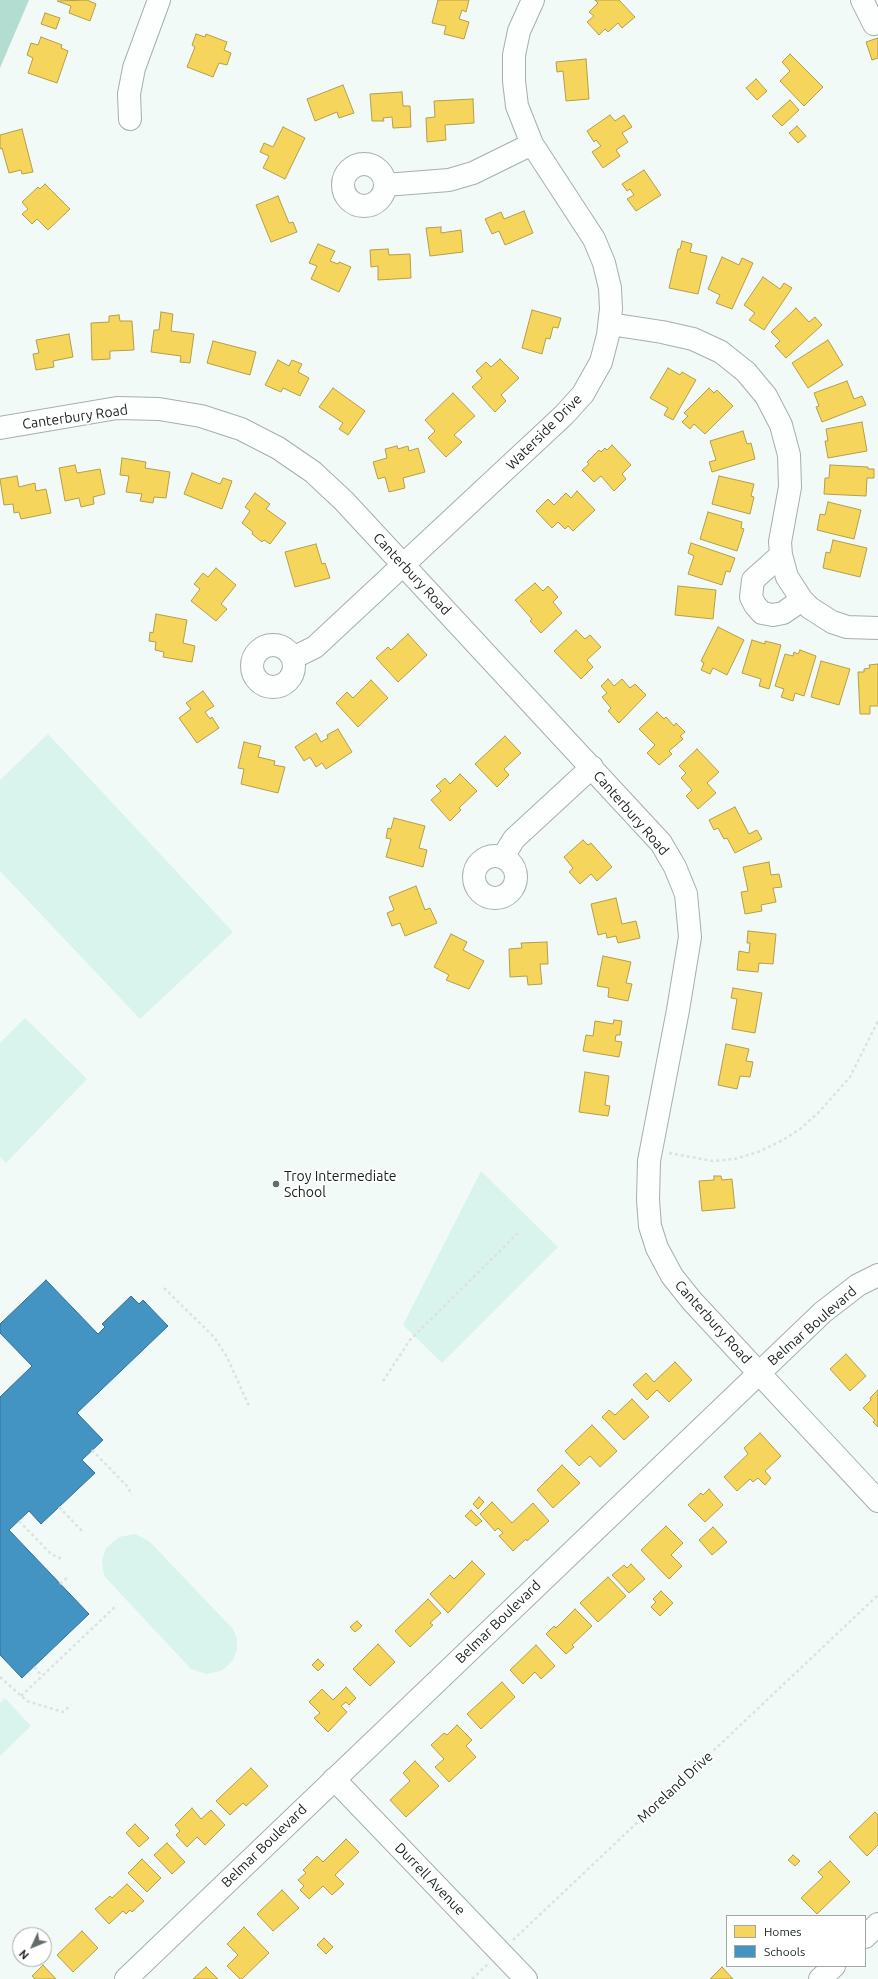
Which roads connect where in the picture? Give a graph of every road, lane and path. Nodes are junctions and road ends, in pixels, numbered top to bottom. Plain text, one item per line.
1 (159, 0) edge
2 (533, 0) edge
3 (862, 0) edge
4 (874, 24) dead end
5 (130, 119) dead end
6 (532, 144) junction
7 (385, 185) dead end
8 (610, 324) junction
9 (0, 428) edge
10 (781, 555) junction
11 (404, 565) junction
12 (802, 600) junction
13 (878, 628) edge
14 (293, 658) dead end
15 (592, 767) junction
16 (503, 857) dead end
17 (878, 1021) edge
18 (667, 1152) dead end
19 (518, 1233) dead end
20 (878, 1275) edge
21 (164, 1288) dead end
22 (758, 1373) junction
23 (383, 1381) dead end
24 (249, 1406) dead end
25 (92, 1450) dead end
26 (132, 1495) dead end
27 (878, 1501) edge
28 (59, 1507) dead end
29 (19, 1521) dead end
30 (84, 1533) dead end
31 (62, 1559) dead end
32 (69, 1576) dead end
33 (60, 1584) dead end
34 (878, 1595) edge
35 (117, 1605) dead end
36 (34, 1667) dead end
37 (42, 1676) junction
38 (0, 1677) edge
39 (21, 1696) junction
40 (71, 1705) dead end
41 (334, 1779) junction
42 (878, 1924) edge
43 (866, 1936) edge
44 (500, 1952) junction
45 (833, 1967) edge
46 (126, 1979) edge
47 (472, 1979) edge
48 (526, 1979) edge
49 (820, 1979) edge

1 - 5 street
2 - 6 street, Waterside Drive
3 - 4 street
6 - 7 street
6 - 8 street, Waterside Drive
8 - 10 street
8 - 11 street, Waterside Drive
9 - 11 street, Canterbury Road
10 - 12 street
10 - 12 street
11 - 14 street, Waterside Drive
11 - 15 street, Canterbury Road
12 - 13 street
15 - 16 street
15 - 22 street, Canterbury Road
17 - 18 path
19 - 23 path
20 - 22 street, Belmar Boulevard
21 - 24 path
22 - 27 street, Canterbury Road
22 - 41 street, Belmar Boulevard
25 - 26 path
28 - 30 path
29 - 31 path
32 - 33 path
34 - 44 path, Moreland Drive
35 - 37 path
36 - 37 path
37 - 39 path
38 - 39 path
39 - 40 path
41 - 44 street, Durrell Avenue
41 - 46 street, Belmar Boulevard
42 - 43 street
44 - 47 path, Moreland Drive
44 - 48 street, Durrell Avenue
45 - 49 street

